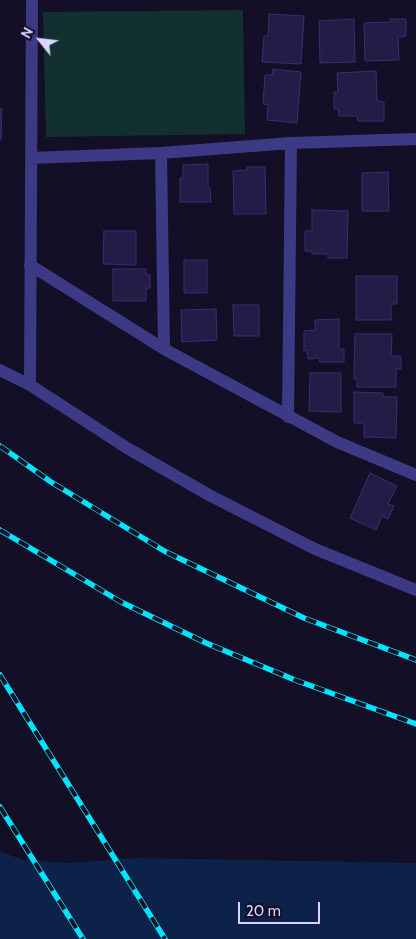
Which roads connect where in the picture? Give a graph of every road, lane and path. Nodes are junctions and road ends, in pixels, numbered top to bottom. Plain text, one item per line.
1 (32, 0) edge
2 (416, 139) edge
3 (291, 143) junction
4 (161, 154) junction
5 (31, 158) junction
6 (30, 265) junction
7 (164, 350) junction
8 (0, 370) edge
9 (30, 385) junction
10 (288, 417) junction
11 (416, 476) edge
12 (416, 590) edge

1 - 5 street
2 - 3 street
3 - 4 street
3 - 10 street
4 - 5 street
4 - 7 street
5 - 6 street
6 - 7 street
6 - 9 street
7 - 10 street
8 - 9 street
9 - 12 street
10 - 11 street

